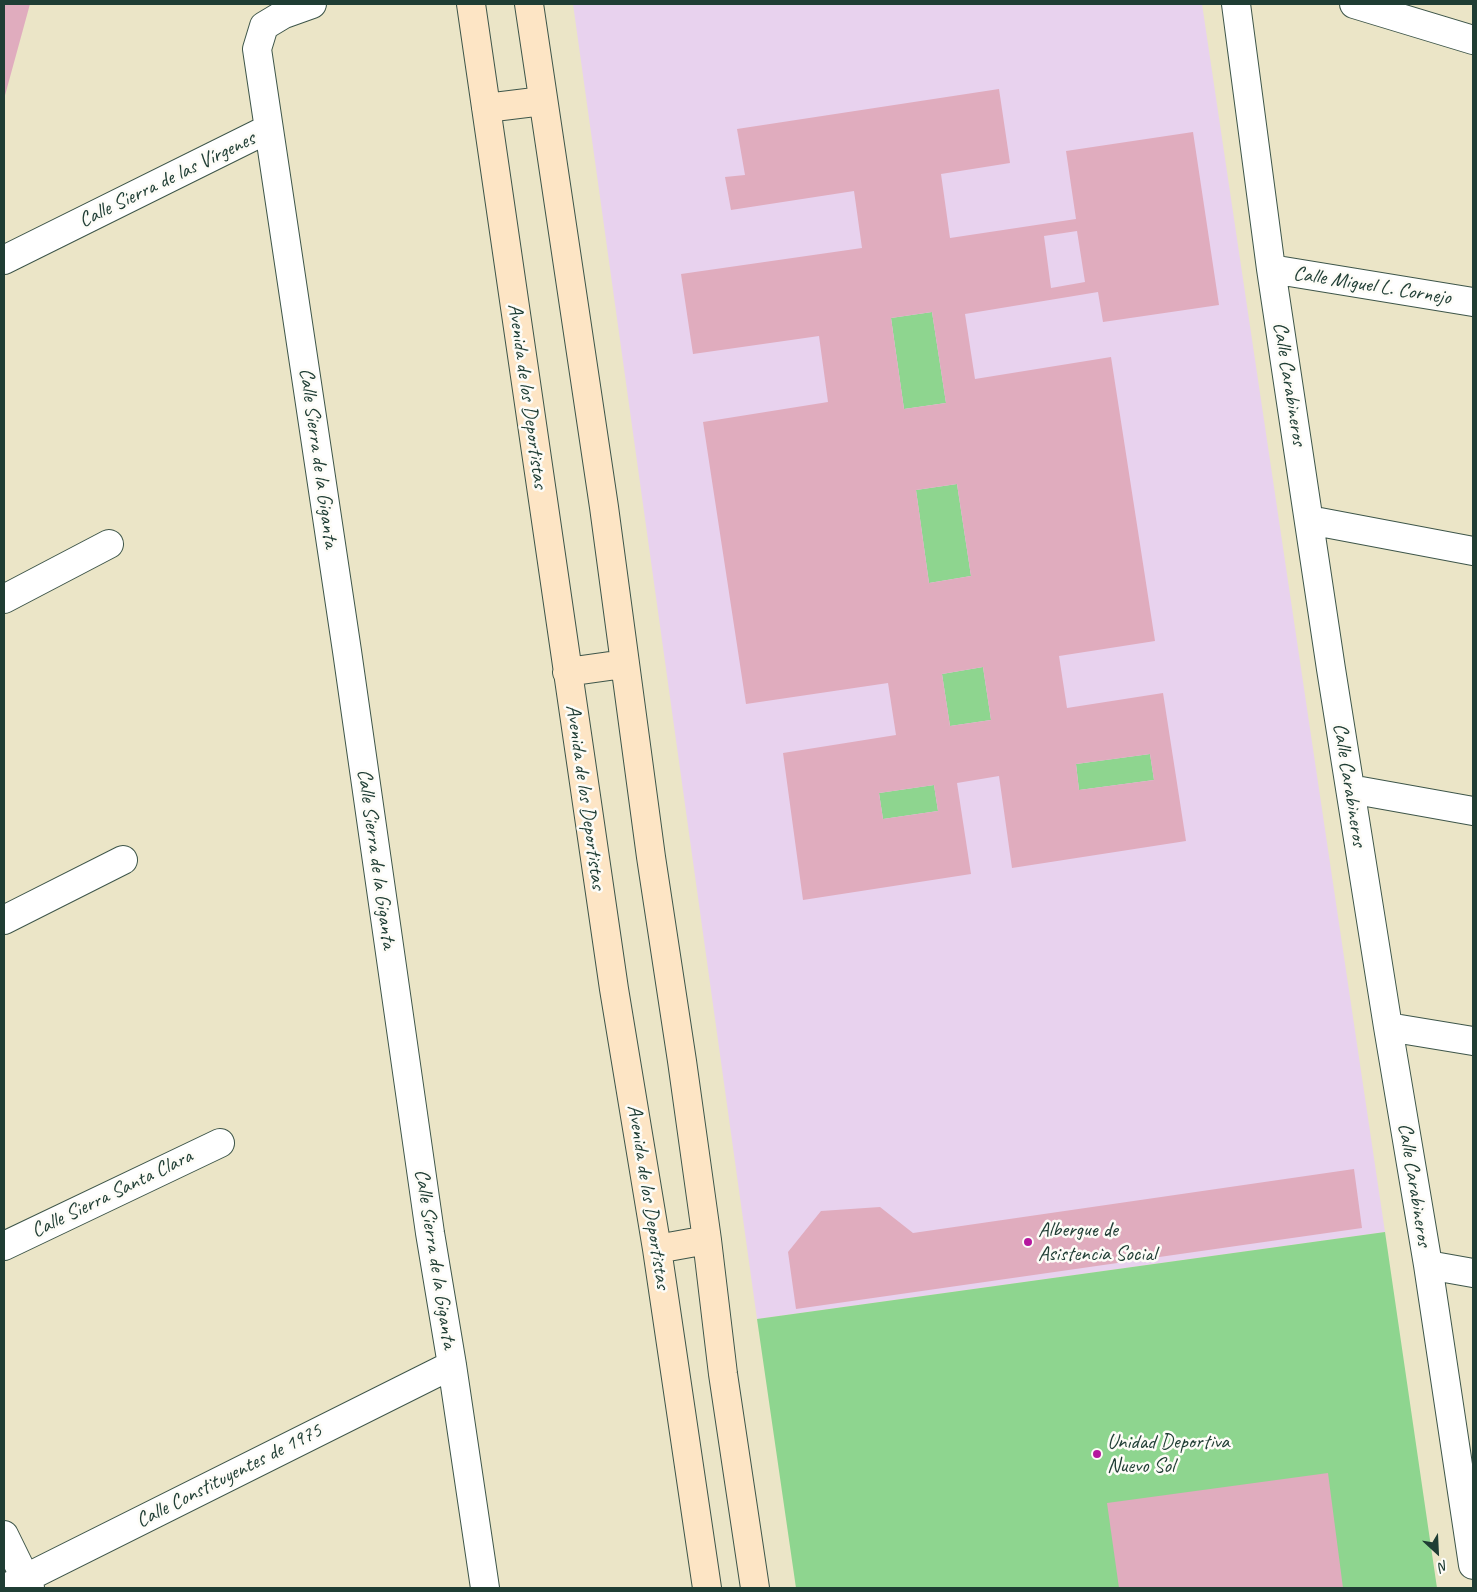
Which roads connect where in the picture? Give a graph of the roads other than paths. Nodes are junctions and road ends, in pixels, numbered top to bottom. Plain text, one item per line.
1 (312, 4) edge
2 (471, 4) edge
3 (529, 4) edge
4 (1236, 4) edge
5 (1354, 4) edge
6 (1473, 40) edge
7 (543, 100) junction
8 (486, 108) junction
9 (268, 129) junction
10 (4, 260) edge
11 (1272, 269) junction
12 (1473, 302) edge
13 (1309, 520) junction
14 (109, 544) dead end
15 (1473, 550) edge
16 (4, 599) edge
17 (624, 664) junction
18 (567, 672) junction
19 (1350, 789) junction
20 (1473, 810) edge
21 (123, 860) dead end
22 (4, 920) edge
23 (1388, 1027) junction
24 (1473, 1041) edge
25 (220, 1143) dead end
26 (707, 1240) junction
27 (4, 1246) edge
28 (657, 1249) junction
29 (1428, 1265) junction
30 (1473, 1273) edge
31 (452, 1364) junction
32 (1468, 1502) edge
33 (4, 1535) edge
34 (1473, 1565) edge
35 (20, 1585) edge
36 (485, 1588) edge
37 (707, 1588) edge
38 (755, 1588) edge

1 - 9 street, Calle Sierra de las Vírgenes
2 - 8 street, Avenida de los Deportistas
3 - 7 street
4 - 11 street, Calle Carabineros
5 - 6 street
7 - 8 street
7 - 17 street
8 - 18 street, Avenida de los Deportistas
9 - 10 street, Calle Sierra de las Vírgenes
9 - 31 street, Calle Sierra de la Giganta
11 - 12 street, Calle Miguel L. Cornejo
11 - 13 street, Calle Carabineros
13 - 15 street
13 - 19 street, Calle Carabineros
14 - 16 street
17 - 18 street
17 - 26 street
18 - 28 street, Avenida de los Deportistas
19 - 20 street
19 - 23 street, Calle Carabineros
21 - 22 street
23 - 24 street
23 - 29 street, Calle Carabineros
25 - 27 street, Calle Sierra Santa Clara
26 - 28 street
26 - 38 street
28 - 37 street, Avenida de los Deportistas
29 - 30 street
29 - 32 street, Calle Carabineros
31 - 35 street, Calle Constituyentes de 1975
31 - 36 street, Calle Sierra de la Giganta
32 - 34 street, Calle Carabineros
33 - 35 street

